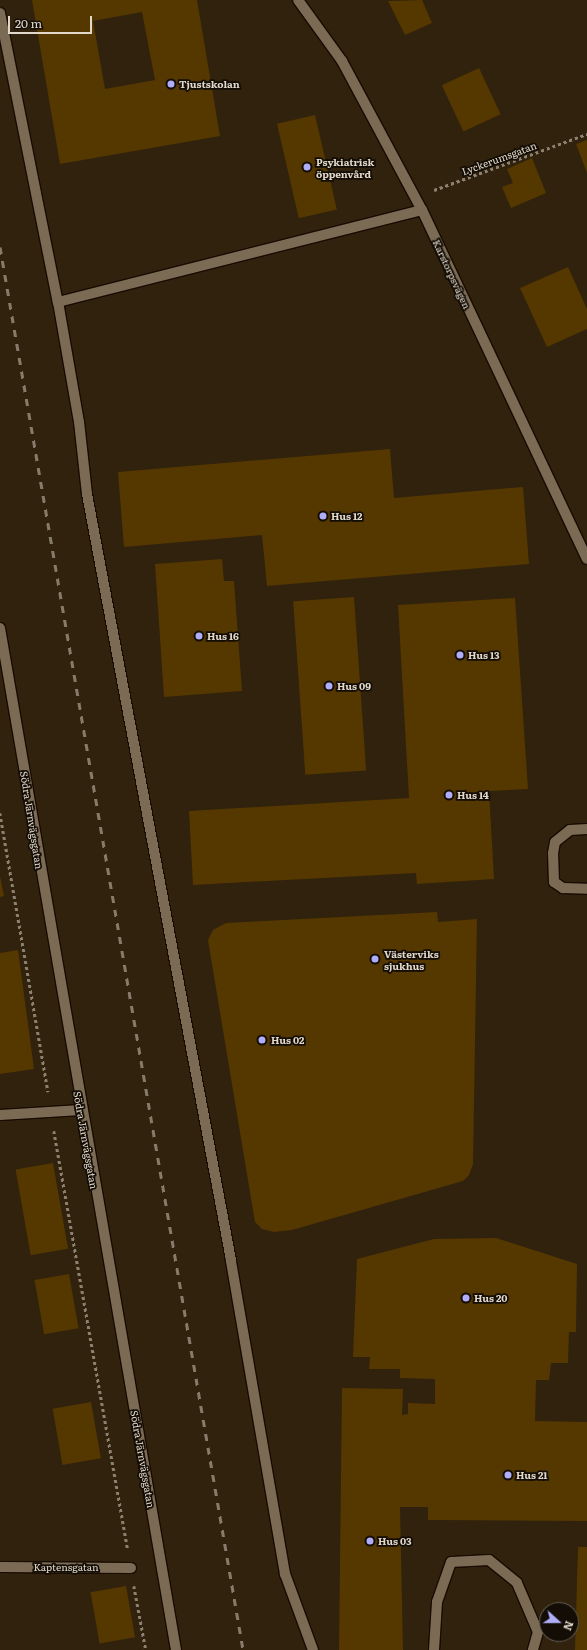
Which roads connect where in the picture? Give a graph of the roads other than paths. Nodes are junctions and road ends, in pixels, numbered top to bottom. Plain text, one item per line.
1 (298, 0) edge
2 (0, 13) edge
3 (422, 210) junction
4 (58, 302) junction
5 (587, 559) edge
6 (0, 628) edge
7 (587, 829) edge
8 (587, 888) edge
9 (81, 1110) junction
10 (0, 1115) edge
11 (0, 1567) edge
12 (131, 1568) road end
13 (176, 1650) edge
14 (314, 1650) edge
15 (434, 1650) edge
16 (533, 1650) edge

1 - 3 street, Karstorpsvägen
2 - 4 street
3 - 4 street
3 - 5 street, Karstorpsvägen
4 - 14 street
6 - 9 street, Södra Järnvägsgatan
7 - 8 street
9 - 10 street
9 - 13 street, Södra Järnvägsgatan
11 - 12 street, Kaptensgatan
15 - 16 street

